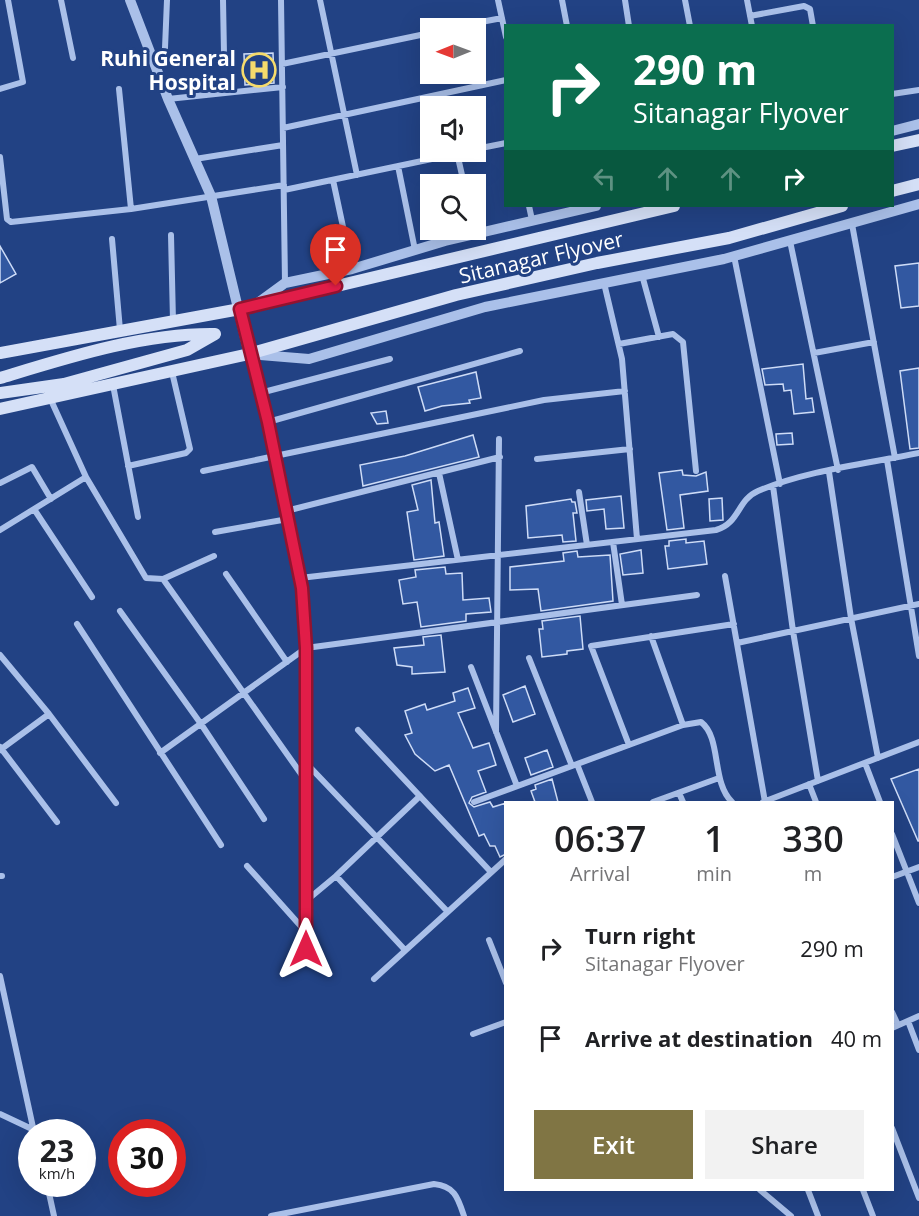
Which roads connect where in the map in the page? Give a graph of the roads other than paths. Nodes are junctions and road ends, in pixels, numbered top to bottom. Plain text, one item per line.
1 (8, 0) edge
2 (61, 0) edge
3 (130, 0) edge
4 (167, 0) edge
5 (223, 0) edge
6 (281, 0) edge
7 (320, 0) edge
8 (498, 0) edge
9 (562, 0) edge
10 (625, 0) edge
11 (685, 0) edge
12 (747, 0) edge
13 (750, 16) junction
14 (502, 18) junction
15 (486, 21) edge
16 (567, 24) edge
17 (630, 24) edge
18 (690, 24) edge
19 (752, 24) edge
20 (813, 24) edge
21 (504, 28) edge
22 (420, 35) edge
23 (224, 54) dead end
24 (331, 54) junction
25 (73, 58) dead end
26 (282, 64) junction
27 (157, 72) junction
28 (504, 80) edge
29 (283, 87) junction
30 (0, 89) edge
31 (119, 89) dead end
32 (919, 90) edge
33 (894, 94) edge
34 (168, 99) junction
35 (344, 115) junction
36 (919, 124) edge
37 (283, 128) junction
38 (894, 130) edge
39 (919, 140) edge
40 (504, 143) edge
41 (284, 146) junction
42 (894, 146) edge
43 (486, 147) edge
44 (0, 157) edge
45 (195, 159) junction
46 (420, 161) edge
47 (398, 166) junction
48 (357, 175) junction
49 (333, 180) junction
50 (919, 184) edge
51 (284, 188) junction
52 (894, 190) edge
53 (211, 196) junction
54 (919, 204) edge
55 (529, 207) edge
56 (591, 207) edge
57 (670, 207) edge
58 (838, 207) edge
59 (131, 209) junction
60 (532, 220) junction
61 (852, 224) junction
62 (486, 230) edge
63 (171, 235) dead end
64 (112, 239) dead end
65 (448, 240) edge
66 (790, 241) junction
67 (415, 250) junction
68 (734, 256) junction
69 (352, 269) junction
70 (642, 275) junction
71 (285, 283) junction
72 (604, 283) junction
73 (254, 305) junction
74 (240, 309) junction
75 (173, 323) junction
76 (120, 330) junction
77 (659, 337) junction
78 (874, 342) junction
79 (619, 344) junction
80 (520, 351) dead end
81 (0, 353) edge
82 (814, 353) junction
83 (249, 354) junction
84 (390, 359) dead end
85 (172, 372) junction
86 (0, 378) edge
87 (113, 385) junction
88 (625, 391) junction
89 (0, 393) edge
90 (260, 393) junction
91 (50, 398) junction
92 (0, 409) edge
93 (268, 422) junction
94 (499, 439) dead end
95 (630, 450) junction
96 (919, 453) edge
97 (275, 457) junction
98 (501, 457) dead end
99 (895, 458) junction
100 (537, 459) dead end
101 (887, 460) junction
102 (128, 466) junction
103 (838, 470) junction
104 (203, 471) dead end
105 (696, 471) dead end
106 (830, 472) junction
107 (440, 473) junction
108 (86, 477) junction
109 (0, 483) edge
110 (776, 485) junction
111 (579, 492) dead end
112 (51, 499) junction
113 (34, 509) junction
114 (286, 511) junction
115 (138, 517) dead end
116 (288, 519) junction
117 (0, 530) edge
118 (215, 532) dead end
119 (637, 539) junction
120 (613, 542) junction
121 (586, 545) junction
122 (214, 556) dead end
123 (458, 560) junction
124 (226, 574) dead end
125 (725, 576) dead end
126 (300, 578) junction
127 (163, 579) junction
128 (697, 596) dead end
129 (92, 597) dead end
130 (919, 604) edge
131 (622, 605) junction
132 (910, 606) junction
133 (120, 611) dead end
134 (851, 618) junction
135 (77, 624) dead end
136 (734, 624) junction
137 (793, 631) junction
138 (651, 636) junction
139 (737, 643) junction
140 (306, 648) junction
141 (0, 655) edge
142 (919, 656) edge
143 (529, 658) dead end
144 (287, 662) junction
145 (471, 668) dead end
146 (243, 693) junction
147 (49, 714) junction
148 (201, 724) junction
149 (683, 725) junction
150 (358, 730) dead end
151 (496, 732) junction
152 (919, 742) edge
153 (629, 745) junction
154 (1, 749) edge
155 (160, 753) junction
156 (878, 758) junction
157 (306, 763) junction
158 (865, 763) junction
159 (574, 765) junction
160 (719, 778) junction
161 (306, 781) junction
162 (818, 781) junction
163 (809, 784) junction
164 (517, 786) junction
165 (679, 793) junction
166 (420, 796) junction
167 (592, 801) edge
168 (656, 801) edge
169 (683, 801) edge
170 (731, 801) edge
171 (764, 801) edge
172 (766, 801) edge
173 (816, 801) edge
174 (880, 801) edge
175 (474, 802) dead end
176 (117, 803) dead end
177 (264, 819) dead end
178 (57, 822) dead end
179 (377, 837) junction
180 (894, 839) edge
181 (221, 845) dead end
182 (504, 860) edge
183 (247, 866) dead end
184 (919, 867) edge
185 (490, 871) junction
186 (907, 871) junction
187 (336, 876) junction
188 (894, 876) edge
189 (306, 901) junction
190 (919, 903) edge
191 (447, 911) junction
192 (306, 932) junction
193 (489, 940) dead end
194 (306, 949) dead end
195 (405, 950) junction
196 (0, 976) edge
197 (374, 979) dead end
198 (504, 979) edge
199 (919, 1016) edge
200 (908, 1021) junction
201 (504, 1023) edge
202 (895, 1027) edge
203 (473, 1034) dead end
204 (919, 1050) edge
205 (0, 1114) edge
206 (31, 1119) edge
207 (18, 1123) edge
208 (894, 1133) edge
209 (761, 1191) edge
210 (808, 1191) edge
211 (863, 1191) edge
212 (50, 1197) edge
213 (919, 1198) edge
214 (54, 1216) edge
215 (271, 1216) edge
216 (464, 1216) edge
217 (791, 1216) edge
218 (818, 1216) edge
219 (873, 1216) edge

1 - 30 street
2 - 25 street
3 - 27 street
4 - 27 street
5 - 23 street
6 - 26 street
7 - 24 street
8 - 14 street
9 - 16 street
10 - 17 street
11 - 18 street
12 - 13 street
13 - 19 street
13 - 20 street
14 - 15 street
14 - 21 street
22 - 24 street
24 - 26 street
24 - 35 street
26 - 29 street
27 - 34 street
28 - 35 street
29 - 34 street
29 - 37 street
31 - 59 street
32 - 33 street
34 - 45 street
35 - 37 street
35 - 48 street
36 - 38 street
37 - 41 street
39 - 42 main road
40 - 43 street
41 - 45 street
41 - 51 street
44 - 59 street
45 - 53 street
46 - 47 street
47 - 48 street
47 - 67 street
48 - 49 street
49 - 51 street
49 - 69 street
50 - 52 main road
51 - 53 street
51 - 71 street
53 - 59 street
53 - 74 street
54 - 61 street
55 - 60 street
56 - 60 street
57 - 73 main road, Sitanagar Flyover
58 - 83 main road, Sitanagar Flyover
60 - 62 street
61 - 66 street
61 - 78 street
63 - 75 street
64 - 76 street
65 - 67 street
66 - 68 street
66 - 82 street
67 - 69 street
68 - 70 street
68 - 110 street
69 - 71 street
70 - 72 street
70 - 77 street
71 - 73 street
72 - 79 street
72 - 83 street
73 - 74 main road, Sitanagar Flyover
74 - 75 main road, Sitanagar Flyover
74 - 83 street
75 - 76 main road, Sitanagar Flyover
76 - 81 main road, Sitanagar Flyover
77 - 79 street
77 - 105 street
78 - 82 street
78 - 99 street
79 - 88 street
80 - 93 street
82 - 103 street
83 - 85 main road, Sitanagar Flyover
83 - 90 street
84 - 90 street
85 - 87 main road, Sitanagar Flyover
85 - 102 street
86 - 89 main road
87 - 91 main road, Sitanagar Flyover
87 - 102 street
88 - 95 street
88 - 97 street
90 - 93 street
91 - 92 main road, Sitanagar Flyover
91 - 108 street
93 - 97 street
94 - 151 street
95 - 100 street
95 - 119 street
96 - 99 street
97 - 104 street
97 - 114 street
98 - 107 street
99 - 101 street
101 - 103 street
101 - 132 street
102 - 115 street
103 - 106 street
106 - 110 street
106 - 134 street
107 - 114 street
107 - 123 street
108 - 112 street
108 - 127 street
109 - 112 street
110 - 119 street
110 - 137 street
111 - 121 street
112 - 113 street
113 - 117 street
113 - 129 street
114 - 116 street
116 - 118 street
116 - 126 street
119 - 120 street
120 - 121 street
120 - 131 street
121 - 123 street
122 - 127 street
123 - 126 street
124 - 144 street
125 - 136 street
126 - 140 street
127 - 146 street
128 - 131 street
130 - 132 street
131 - 140 street
132 - 134 street
132 - 142 street
133 - 148 street
134 - 137 street
134 - 156 street
135 - 155 street
136 - 138 street
136 - 139 street
137 - 139 street
137 - 162 street
138 - 149 street
138 - 153 street
139 - 171 street
140 - 144 street
140 - 157 street
141 - 147 street
143 - 159 street
144 - 146 street
145 - 151 street
146 - 148 street
146 - 161 street
147 - 154 street
147 - 176 street
148 - 155 street
148 - 177 street
149 - 153 street
149 - 160 street
150 - 166 street
151 - 164 street
152 - 156 street
153 - 159 street
154 - 178 street
155 - 181 street
156 - 158 street
157 - 161 street
157 - 179 street
158 - 162 street
158 - 174 street
159 - 164 street
159 - 167 street
160 - 165 street
160 - 170 street
161 - 189 street
162 - 163 street
163 - 172 street
163 - 173 street
164 - 175 street
165 - 168 street
165 - 169 street
166 - 179 street
166 - 185 street
179 - 187 street
179 - 191 street
180 - 186 street
182 - 185 street
183 - 192 street
184 - 186 street
185 - 191 street
186 - 188 street
186 - 190 street
187 - 189 street
187 - 195 street
189 - 192 street
191 - 195 street
192 - 194 street
193 - 198 street
195 - 197 street
196 - 206 street
199 - 200 street
200 - 202 street
200 - 204 street
201 - 203 street
205 - 207 street
208 - 213 street
209 - 217 street
210 - 218 street
211 - 219 street
212 - 214 street
215 - 216 street

